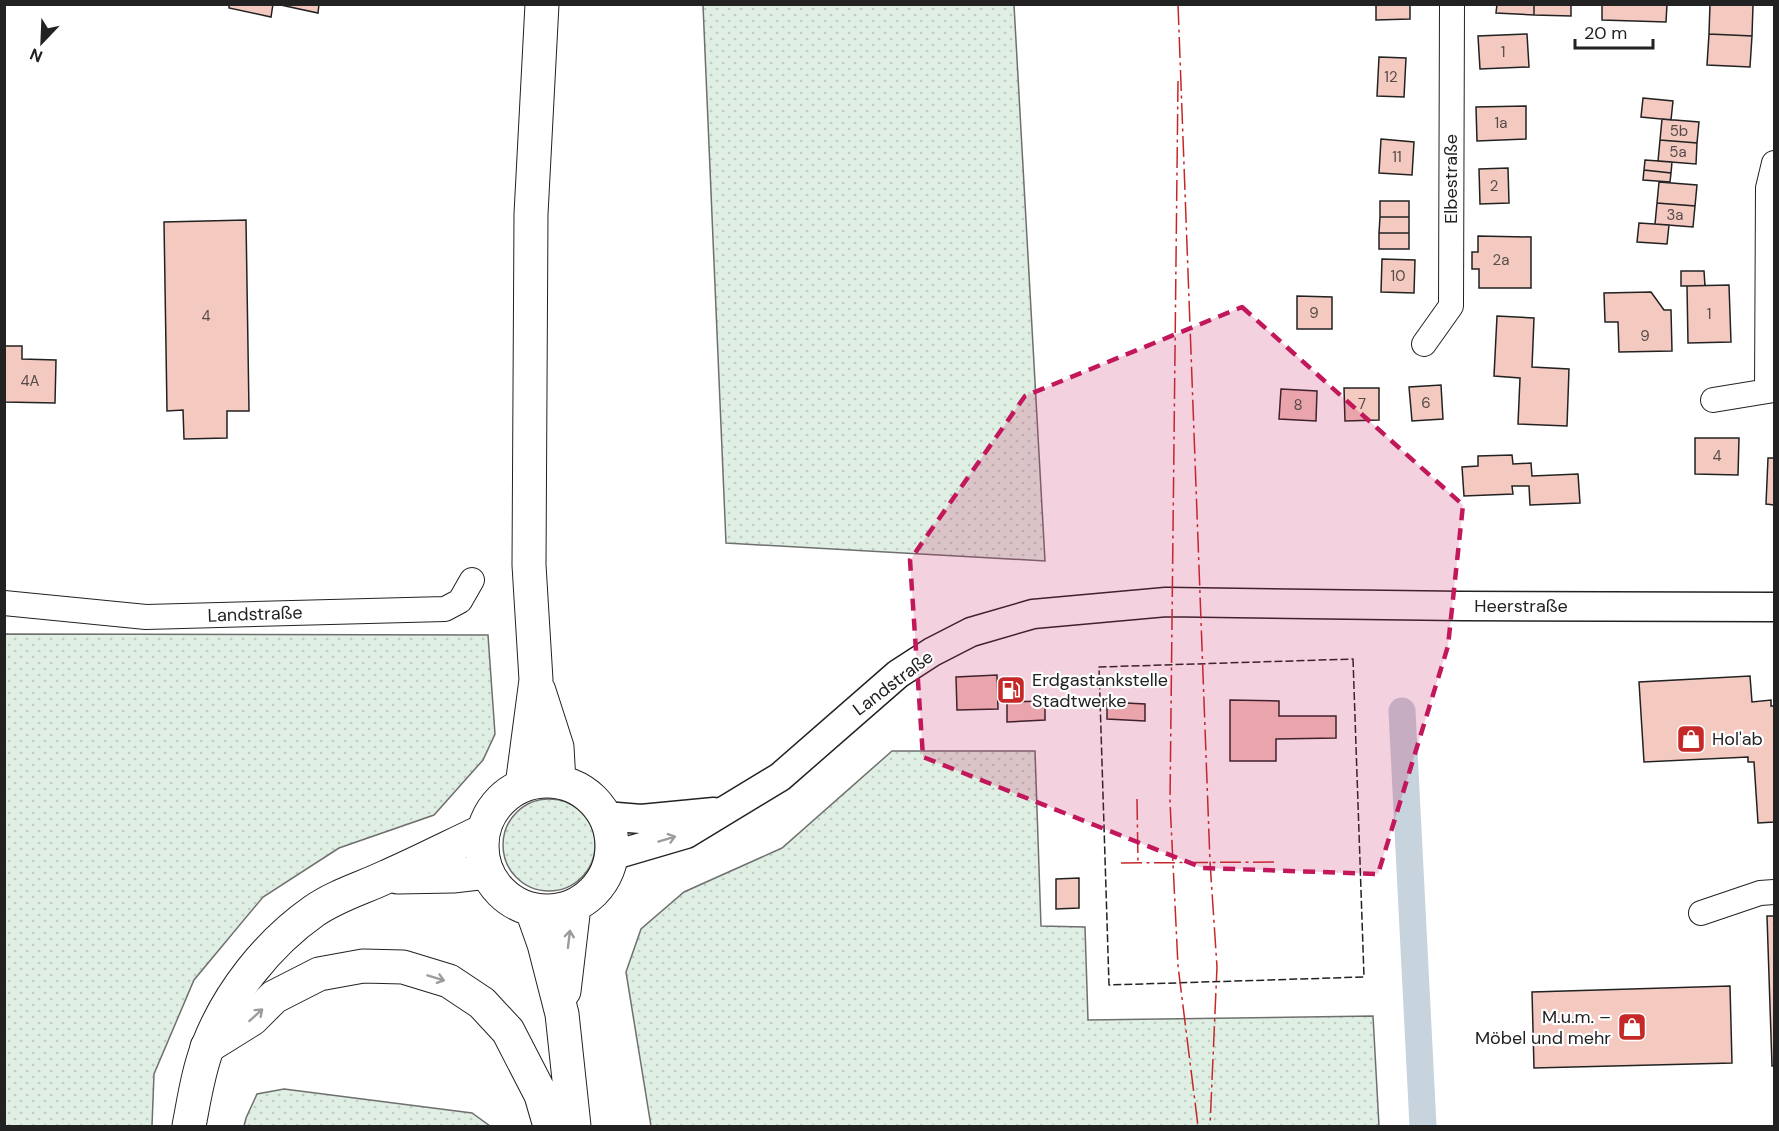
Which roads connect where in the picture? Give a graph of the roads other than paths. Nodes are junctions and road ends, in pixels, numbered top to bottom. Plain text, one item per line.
1 (542, 4) edge
2 (1452, 4) edge
3 (1774, 163) edge
4 (1424, 344) dead end
5 (1771, 390) edge
6 (1713, 400) dead end
7 (472, 580) dead end
8 (1268, 604) joint
9 (1774, 607) edge
10 (11, 608) edge
11 (536, 680) junction
12 (560, 782) junction
13 (522, 786) junction
14 (723, 811) junction
15 (605, 816) junction
16 (483, 831) junction
17 (611, 856) junction
18 (487, 872) junction
19 (387, 877) junction
20 (1774, 892) edge
21 (574, 906) junction
22 (532, 910) junction
23 (1701, 914) dead end
24 (562, 1014) junction
25 (207, 1047) junction
26 (189, 1126) edge
27 (550, 1126) edge
28 (574, 1126) edge

1 - 11 main road
2 - 4 street, Elbestraße
3 - 5 street
5 - 6 street
7 - 10 street, Landstraße
8 - 9 street, Heerstraße
8 - 14 street, Landstraße
11 - 12 main road
11 - 13 main road
12 - 13 main road
12 - 15 main road
13 - 16 main road
14 - 15 street, Landstraße
17 -> 14 street, Landstraße
15 - 17 main road
16 - 18 main road
16 - 19 main road
17 - 21 main road
18 - 19 main road
18 - 22 main road
19 - 25 main road
20 - 23 street
21 - 22 main road
24 -> 21 main road
22 - 24 main road
24 - 28 main road
25 - 26 main road
25 -> 27 main road

